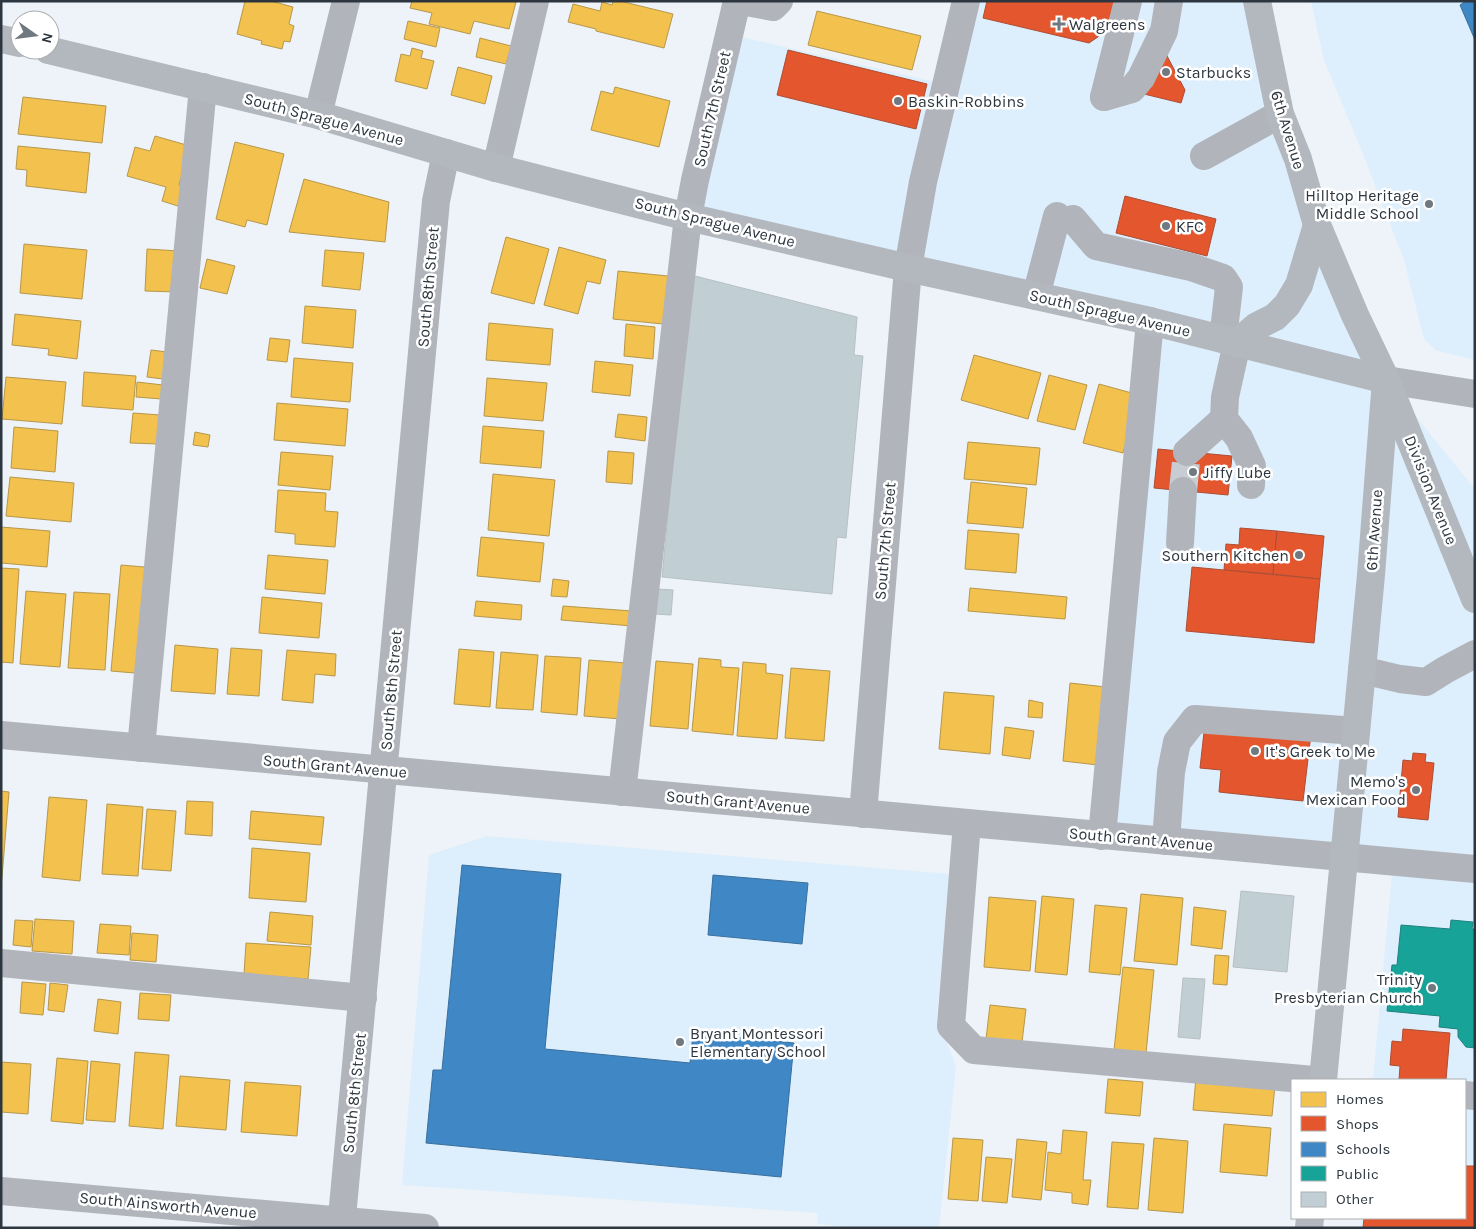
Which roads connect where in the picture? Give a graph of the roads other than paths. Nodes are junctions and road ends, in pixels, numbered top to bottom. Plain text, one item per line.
1 (346, 1) edge
2 (536, 1) edge
3 (737, 1) edge
4 (741, 1) edge
5 (779, 1) edge
6 (966, 1) edge
7 (1128, 1) edge
8 (1169, 1) edge
9 (1257, 1) edge
10 (60, 53) edge
11 (203, 87) junction
12 (1280, 114) junction
13 (318, 115) junction
14 (446, 153) junction
15 (1204, 156) dead end
16 (496, 168) junction
17 (688, 216) junction
18 (1317, 225) junction
19 (908, 268) junction
20 (1036, 296) junction
21 (1150, 321) junction
22 (1230, 341) junction
23 (1386, 380) junction
24 (1475, 394) edge
25 (1224, 419) junction
26 (1187, 452) tunnel mouth
27 (1251, 485) dead end
28 (1183, 491) tunnel mouth
29 (1180, 543) dead end
30 (1475, 600) edge
31 (1475, 654) edge
32 (1362, 670) junction
33 (1356, 731) junction
34 (1, 735) edge
35 (141, 748) junction
36 (384, 770) junction
37 (622, 792) junction
38 (863, 814) junction
39 (967, 824) junction
40 (1102, 836) junction
41 (1166, 842) junction
42 (1344, 858) junction
43 (1475, 869) edge
44 (1, 963) edge
45 (363, 998) junction
46 (1303, 1079) edge
47 (1323, 1079) edge
48 (1, 1191) edge
49 (341, 1224) edge
50 (425, 1228) edge

1 - 13 street
2 - 16 street
3 - 17 street, South 7th Street
4 - 5 street
6 - 19 street, South 7th Street
7 - 8 street
9 - 12 main road, 6th Avenue
10 - 11 main road, South Sprague Avenue
11 - 13 main road, South Sprague Avenue
11 - 35 street
12 - 15 street
12 - 18 main road, 6th Avenue
13 - 14 main road, South Sprague Avenue
14 - 16 main road, South Sprague Avenue
14 - 36 street, South 8th Street
16 - 17 main road, South Sprague Avenue
17 - 19 main road, South Sprague Avenue
17 - 37 street, South 7th Street
18 - 22 main road
18 - 23 main road, 6th Avenue
19 - 20 main road, South Sprague Avenue
19 - 38 street, South 7th Street
20 - 21 main road, South Sprague Avenue
20 - 22 street
21 - 22 main road, South Sprague Avenue
21 - 40 street
22 - 23 main road, South Sprague Avenue
22 - 25 street
23 - 24 street
23 - 30 main road, Division Avenue
23 - 32 main road, 6th Avenue
25 - 26 street
25 - 27 street
28 - 29 street
31 - 32 street
32 - 33 main road, 6th Avenue
33 - 41 street
33 - 42 main road, 6th Avenue
34 - 35 street, South Grant Avenue
35 - 36 street, South Grant Avenue
36 - 37 street, South Grant Avenue
36 - 45 street, South 8th Street
37 - 38 street, South Grant Avenue
38 - 39 street, South Grant Avenue
39 - 40 street, South Grant Avenue
39 - 46 street
40 - 41 street, South Grant Avenue
41 - 42 street, South Grant Avenue
42 - 43 street, South Grant Avenue
42 - 47 main road, 6th Avenue
44 - 45 street
45 - 49 street, South 8th Street
48 - 49 street, South Ainsworth Avenue
49 - 50 street, South Ainsworth Avenue

